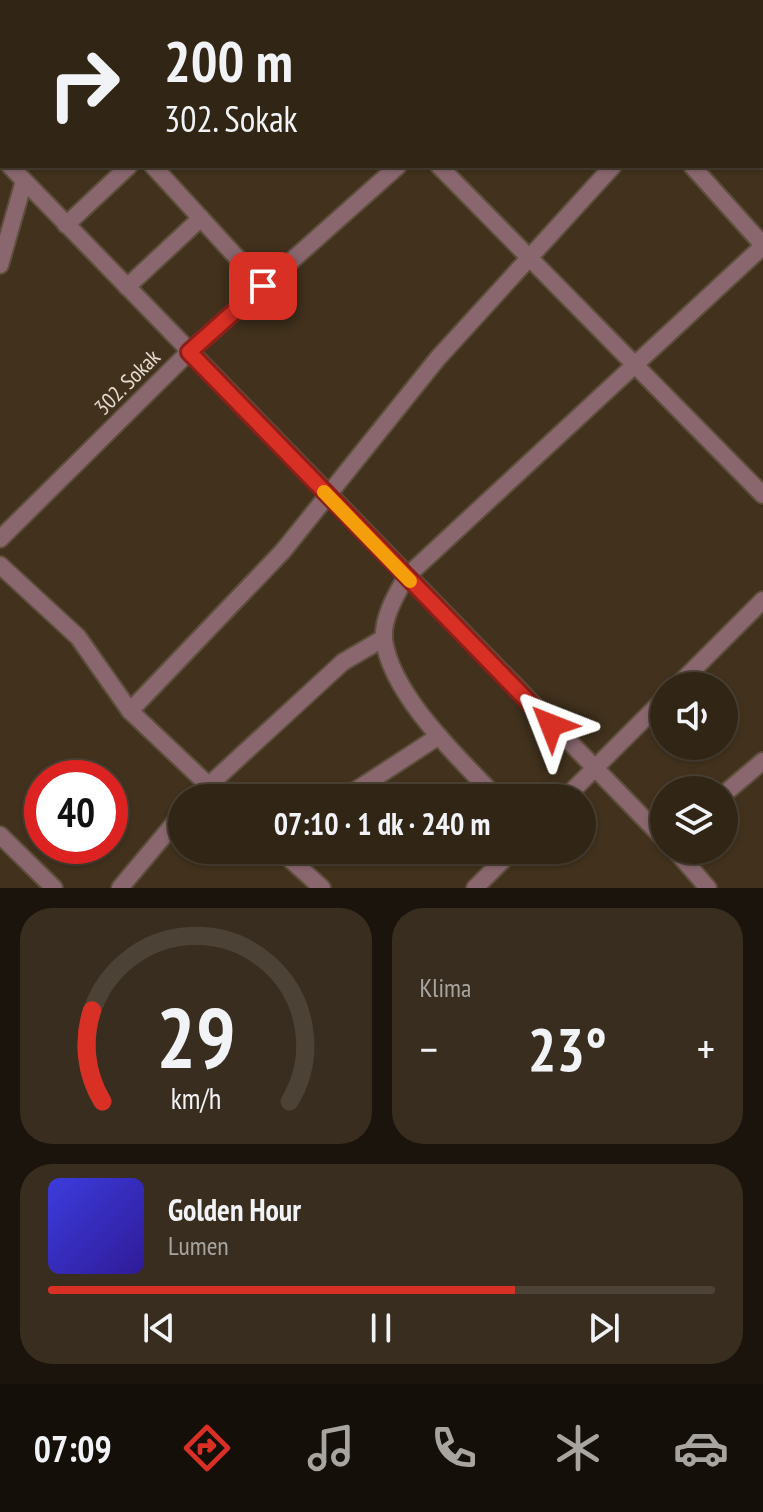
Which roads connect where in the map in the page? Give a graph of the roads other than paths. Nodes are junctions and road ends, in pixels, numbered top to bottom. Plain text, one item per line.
1 (12, 168) edge
2 (127, 168) edge
3 (155, 168) edge
4 (396, 168) edge
5 (441, 168) edge
6 (611, 168) edge
7 (694, 168) edge
8 (24, 181) junction
9 (201, 218) junction
10 (66, 225) junction
11 (763, 246) edge
12 (530, 257) junction
13 (0, 265) edge
14 (263, 286) junction
15 (127, 287) junction
16 (189, 352) junction
17 (637, 364) junction
18 (763, 495) edge
19 (328, 496) junction
20 (0, 539) edge
21 (0, 565) edge
22 (406, 577) junction
23 (763, 600) edge
24 (384, 638) junction
25 (691, 672) edge
26 (130, 711) junction
27 (650, 713) edge
28 (439, 736) junction
29 (763, 761) edge
30 (594, 768) junction
31 (738, 782) edge
32 (206, 784) joint
33 (365, 784) edge
34 (484, 784) edge
35 (579, 784) edge
36 (650, 825) edge
37 (168, 831) edge
38 (0, 835) edge
39 (295, 864) edge
40 (499, 864) edge
41 (687, 864) edge
42 (54, 888) edge
43 (120, 888) edge
44 (322, 888) edge
45 (475, 888) edge
46 (708, 888) edge

1 - 8 street
2 - 10 street
3 - 9 street
4 - 14 street, 302. Sokak
5 - 12 street
6 - 12 street
7 - 11 street
8 - 10 street
8 - 13 street
9 - 14 street
9 - 15 street
10 - 15 street
11 - 17 street
12 - 17 street
12 - 19 street
14 - 16 street, 302. Sokak
15 - 16 street
16 - 19 street
16 - 20 street, 302. Sokak
17 - 18 street
17 - 22 street
19 - 22 street
19 - 26 street
21 - 26 street
22 - 24 street
22 - 30 street
23 - 25 street
24 - 28 street
24 - 32 street
26 - 32 street
27 - 30 street
28 - 33 street
28 - 34 street
29 - 31 street
30 - 35 street
30 - 36 street
37 - 43 street
38 - 42 street
39 - 44 street
40 - 45 street
41 - 46 street

